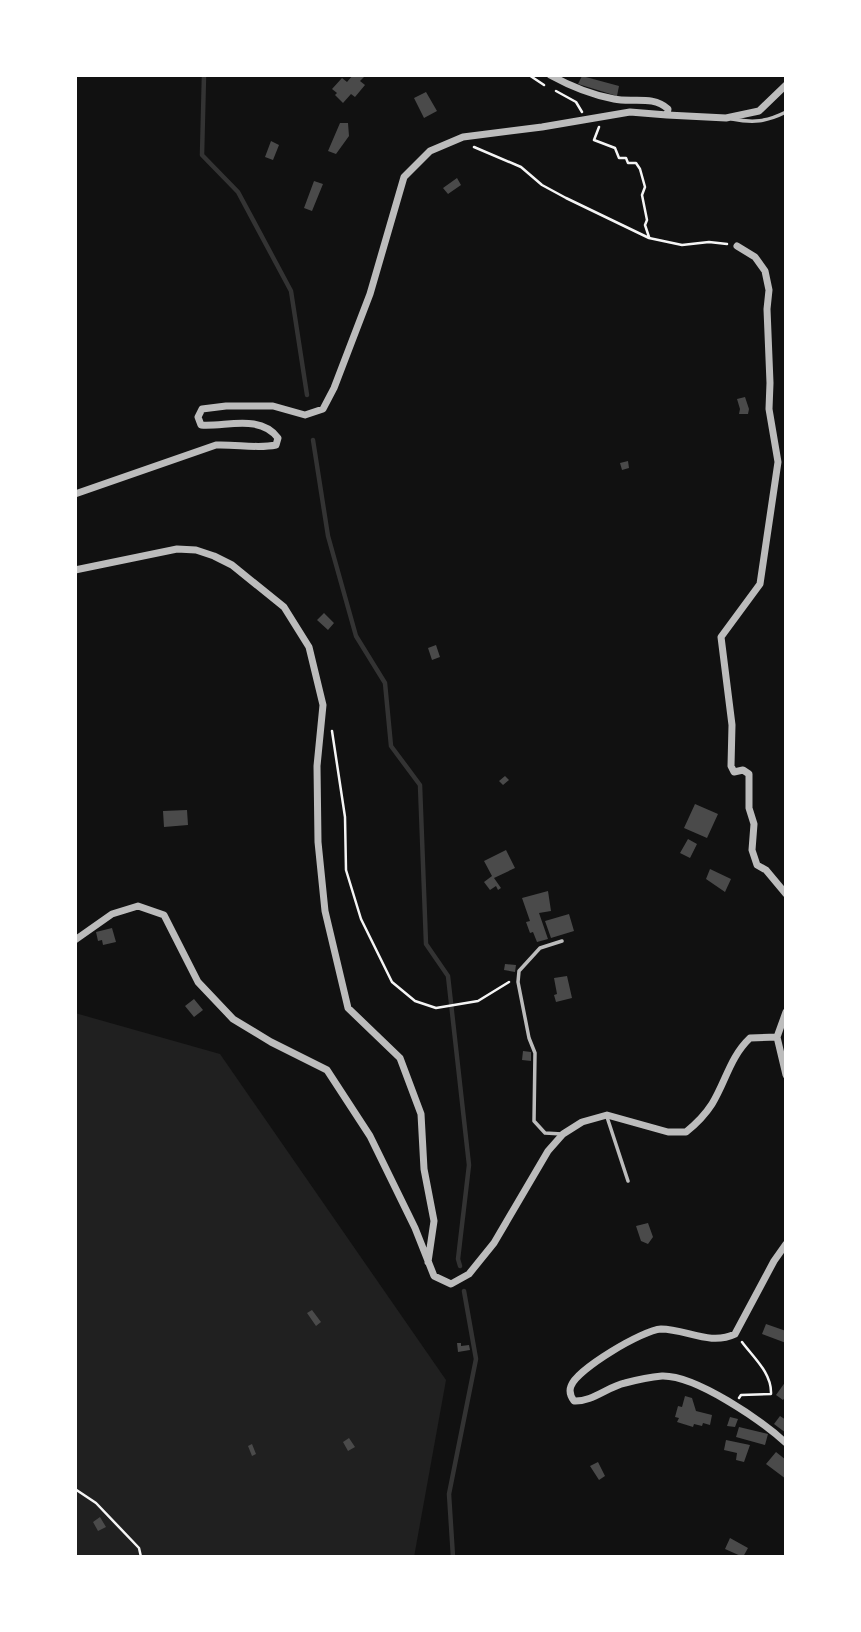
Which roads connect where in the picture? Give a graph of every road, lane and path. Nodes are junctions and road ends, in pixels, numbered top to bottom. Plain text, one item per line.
1 (529, 75) edge
2 (550, 75) edge
3 (786, 85) edge
4 (786, 113) edge
5 (667, 115) junction
6 (726, 118) junction
7 (587, 119) junction
8 (474, 147) dead end
9 (649, 238) junction
10 (737, 246) joint
11 (75, 494) edge
12 (75, 570) edge
13 (330, 727) dead end
14 (786, 894) edge
15 (75, 940) edge
16 (562, 941) dead end
17 (518, 982) junction
18 (786, 1012) edge
19 (776, 1037) junction
20 (786, 1075) edge
21 (607, 1115) junction
22 (563, 1133) junction
23 (628, 1181) dead end
24 (786, 1244) edge
25 (428, 1262) junction
26 (735, 1334) junction
27 (735, 1405) junction
28 (786, 1443) edge
29 (75, 1489) edge
30 (141, 1557) edge

1 - 7 path
2 - 5 street
3 - 6 street
4 - 6 lane
5 - 6 street
5 - 7 street
7 - 9 path
7 - 11 street
8 - 9 path
9 - 10 path
10 - 14 street
12 - 25 street
13 - 17 path
15 - 25 street
16 - 17 lane
17 - 22 lane
18 - 19 street
19 - 20 street
19 - 21 street
21 - 22 street
21 - 23 lane
22 - 25 street
24 - 26 street
26 - 27 path
26 - 27 street
27 - 28 street
29 - 30 path

